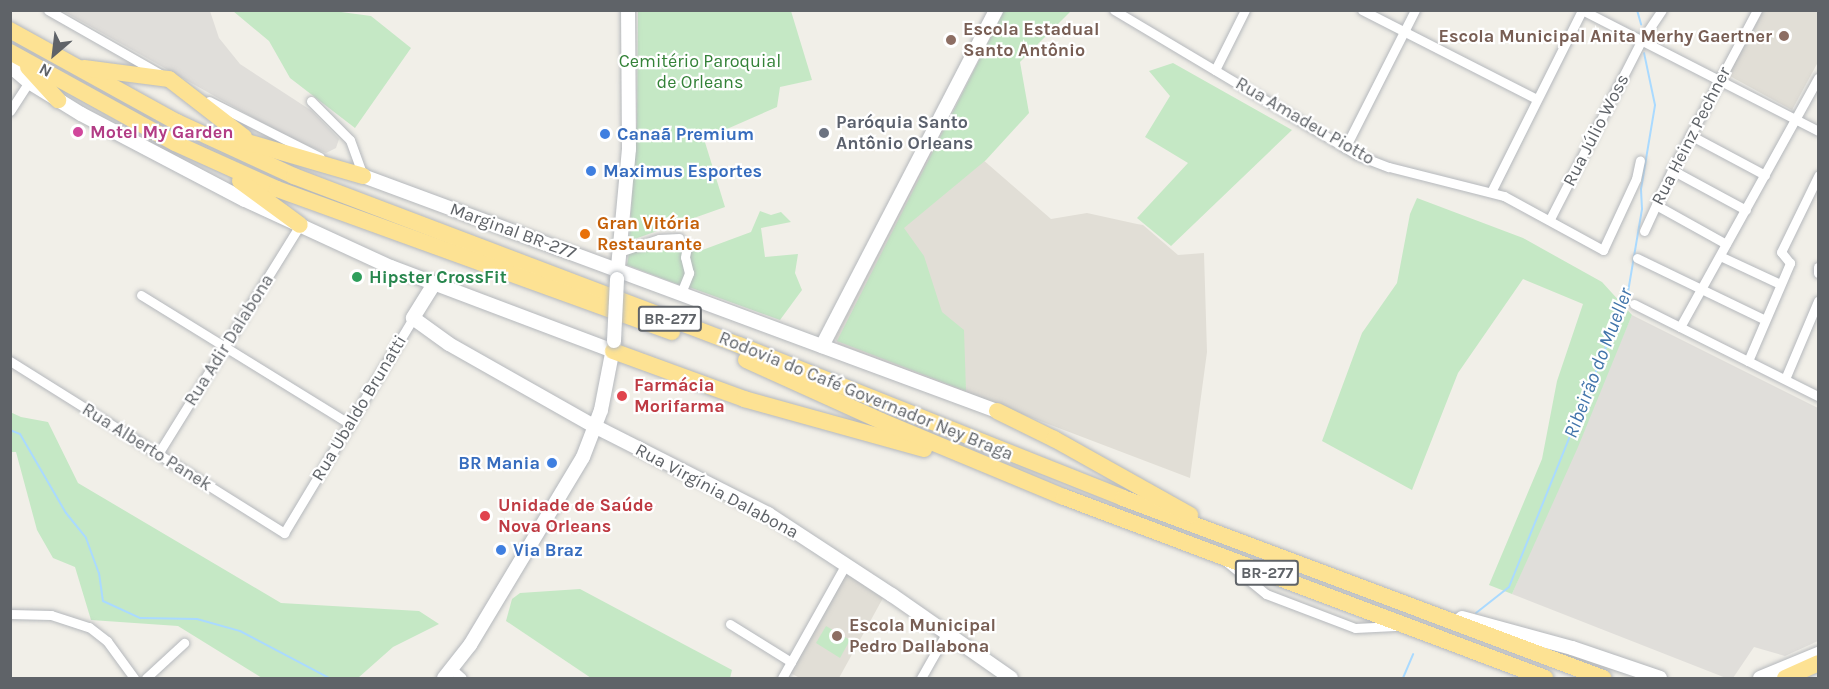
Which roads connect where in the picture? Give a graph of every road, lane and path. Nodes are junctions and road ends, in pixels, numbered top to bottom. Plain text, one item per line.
1 (48, 10) edge
2 (628, 10) edge
3 (996, 10) edge
4 (1114, 10) edge
5 (1245, 10) edge
6 (1362, 10) edge
7 (1415, 10) edge
8 (1662, 10) edge
9 (1758, 10) edge
10 (1582, 11) edge
11 (10, 30) edge
12 (1404, 32) junction
13 (1641, 41) junction
14 (13, 58) edge
15 (75, 66) junction
16 (1215, 70) junction
17 (1818, 78) edge
18 (169, 79) junction
19 (1720, 81) junction
20 (29, 82) junction
21 (107, 85) junction
22 (1538, 99) junction
23 (58, 100) junction
24 (311, 101) dead end
25 (10, 111) edge
26 (1796, 120) junction
27 (1818, 131) edge
28 (1690, 135) junction
29 (254, 145) junction
30 (1345, 148) junction
31 (1640, 160) dead end
32 (213, 161) junction
33 (1672, 170) junction
34 (1765, 175) junction
35 (363, 176) junction
36 (1818, 176) edge
37 (1491, 192) junction
38 (1656, 205) junction
39 (1746, 210) junction
40 (1550, 219) junction
41 (300, 225) junction
42 (1644, 231) dead end
43 (679, 238) dead end
44 (1726, 244) junction
45 (687, 247) dead end
46 (619, 252) junction
47 (1720, 256) junction
48 (1637, 258) dead end
49 (1818, 267) edge
50 (1818, 273) edge
51 (618, 274) junction
52 (434, 284) junction
53 (1780, 284) junction
54 (1700, 288) junction
55 (681, 293) junction
56 (141, 295) dead end
57 (1818, 301) edge
58 (1634, 304) dead end
59 (413, 318) junction
60 (1765, 320) junction
61 (1680, 327) junction
62 (224, 346) junction
63 (613, 346) junction
64 (822, 346) junction
65 (10, 361) edge
66 (1748, 361) junction
67 (1785, 380) junction
68 (1818, 396) edge
69 (997, 411) joint
70 (350, 424) junction
71 (596, 427) junction
72 (158, 454) junction
73 (990, 467) junction
74 (284, 533) joint
75 (1238, 542) junction
76 (846, 564) junction
77 (1396, 601) junction
78 (10, 614) edge
79 (730, 624) dead end
80 (946, 634) junction
81 (184, 643) dead end
82 (1818, 654) edge
83 (791, 662) junction
84 (1818, 663) edge
85 (453, 675) edge
86 (1530, 675) edge
87 (134, 678) edge
88 (146, 678) edge
89 (782, 678) edge
90 (921, 678) edge
91 (1011, 678) edge
92 (1545, 678) edge
93 (1603, 678) edge
94 (1660, 678) edge
95 (1761, 678) edge
96 (1785, 678) edge

1 - 18 street, Marginal BR-277
2 - 46 main road
3 - 64 main road
4 - 16 street, Rua Amadeu Piotto
5 - 16 street
6 - 12 street
7 - 12 street
8 - 13 street, Rua Júlio Woss
9 - 19 street, Rua Heinz Pechner
10 - 13 street
10 - 22 street
11 - 15 highway, Rodovia do Café Governador Ney Braga / BR-277
12 - 22 street
12 - 30 street
13 - 19 street
13 - 40 street, Rua Júlio Woss
14 - 20 main road
14 - 23 highway
14 - 32 highway, Rodovia do Café Governador Ney Braga / BR-277
15 - 18 highway
15 - 21 highway, Rodovia do Café Governador Ney Braga / BR-277
16 - 30 street, Rua Amadeu Piotto
17 - 26 street
18 - 29 highway
18 - 35 street, Marginal BR-277
19 - 26 street
19 - 28 street, Rua Heinz Pechner
20 - 23 main road
20 - 25 street
21 - 29 highway
21 - 75 highway, Rodovia do Café Governador Ney Braga / BR-277
22 - 37 street
23 - 41 main road
24 - 35 street
26 - 27 street
26 - 34 street
28 - 33 street, Rua Heinz Pechner
28 - 34 street
29 - 35 highway
30 - 37 street, Rua Amadeu Piotto
31 - 40 street, Rua Amadeu Piotto
32 - 41 highway
32 - 73 highway, Rodovia do Café Governador Ney Braga / BR-277
33 - 38 street, Rua Heinz Pechner
33 - 39 street
34 - 39 street
35 - 51 main road, Marginal BR-277
36 - 53 street
37 - 40 street, Rua Amadeu Piotto
38 - 42 street, Rua Heinz Pechner
38 - 44 street
39 - 44 street
41 - 52 main road
41 - 62 street, Rua Adir Dalabona
43 - 46 street
44 - 47 street
45 - 55 street
46 - 51 main road
47 - 53 street
47 - 54 street
48 - 54 street
49 - 50 street
51 - 55 main road, Marginal BR-277
51 - 63 main road, bridge
52 - 59 main road, Rua Ubaldo Brunatti
52 - 63 main road
53 - 60 street
54 - 60 street
54 - 61 street
55 - 64 main road, Marginal BR-277
56 - 62 street
57 - 67 street
58 - 61 street
59 - 70 street, Rua Ubaldo Brunatti
59 - 71 main road, Rua Virgínia Dalabona
60 - 66 street
61 - 66 street
62 - 70 street
62 - 72 street, Rua Adir Dalabona
63 - 71 main road
63 - 73 highway
64 - 69 main road, Marginal BR-277
65 - 72 street, Rua Alberto Panek
66 - 67 street
67 - 68 street
69 - 75 highway
70 - 74 street, Rua Ubaldo Brunatti
71 - 76 main road, Rua Virgínia Dalabona
71 - 85 main road
72 - 74 street, Rua Alberto Panek
73 - 86 highway, Rodovia do Café Governador Ney Braga / BR-277
75 - 77 highway, Rodovia do Café Governador Ney Braga / BR-277
76 - 80 main road, Rua Virgínia Dalabona
76 - 83 street
77 - 93 highway, Rodovia do Café Governador Ney Braga / BR-277
77 - 94 main road
78 - 87 street
79 - 83 street
80 - 90 street
80 - 91 main road, Rua Virgínia Dalabona
81 - 88 street
82 - 95 main road
83 - 89 street
84 - 96 highway
86 - 92 highway, Rodovia do Café Governador Ney Braga / BR-277

